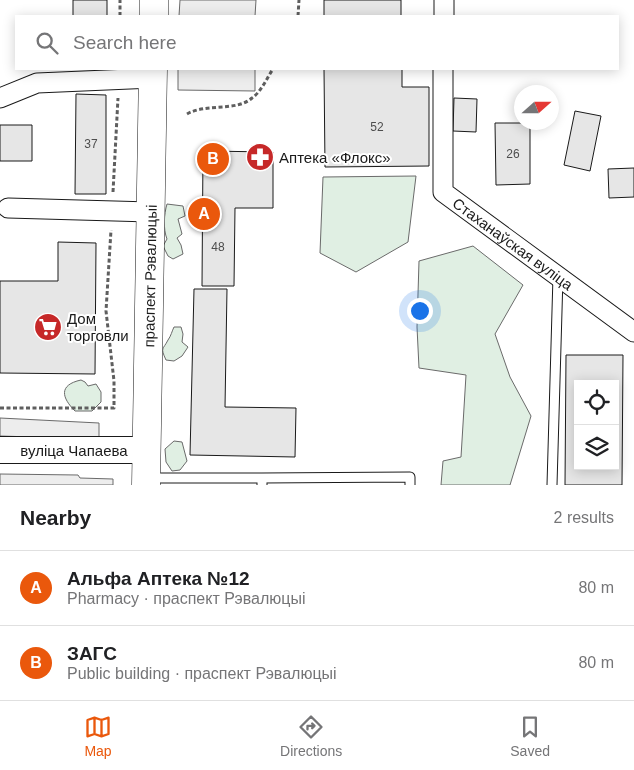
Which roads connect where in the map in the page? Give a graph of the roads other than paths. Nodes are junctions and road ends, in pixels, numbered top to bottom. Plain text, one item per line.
1 (154, 0) edge
2 (444, 0) edge
3 (154, 15) edge
4 (444, 15) edge
5 (444, 70) edge
6 (153, 73) edge
7 (0, 98) edge
8 (8, 208) dead end
9 (150, 212) junction
10 (558, 276) junction
11 (634, 332) edge
12 (0, 450) edge
13 (146, 450) junction
14 (262, 481) edge
15 (146, 482) edge
16 (410, 485) edge
17 (552, 485) edge

1 - 3 main road
2 - 4 street
5 - 10 street, Стаханаўская вуліца
6 - 7 street
6 - 9 main road, праспект Рэвалюцыі
8 - 9 street
9 - 13 main road, праспект Рэвалюцыі
10 - 11 street, Стаханаўская вуліца
10 - 17 lane
12 - 13 main road, вуліца Чапаева
13 - 15 main road, праспект Рэвалюцыі
14 - 15 lane
14 - 16 lane

